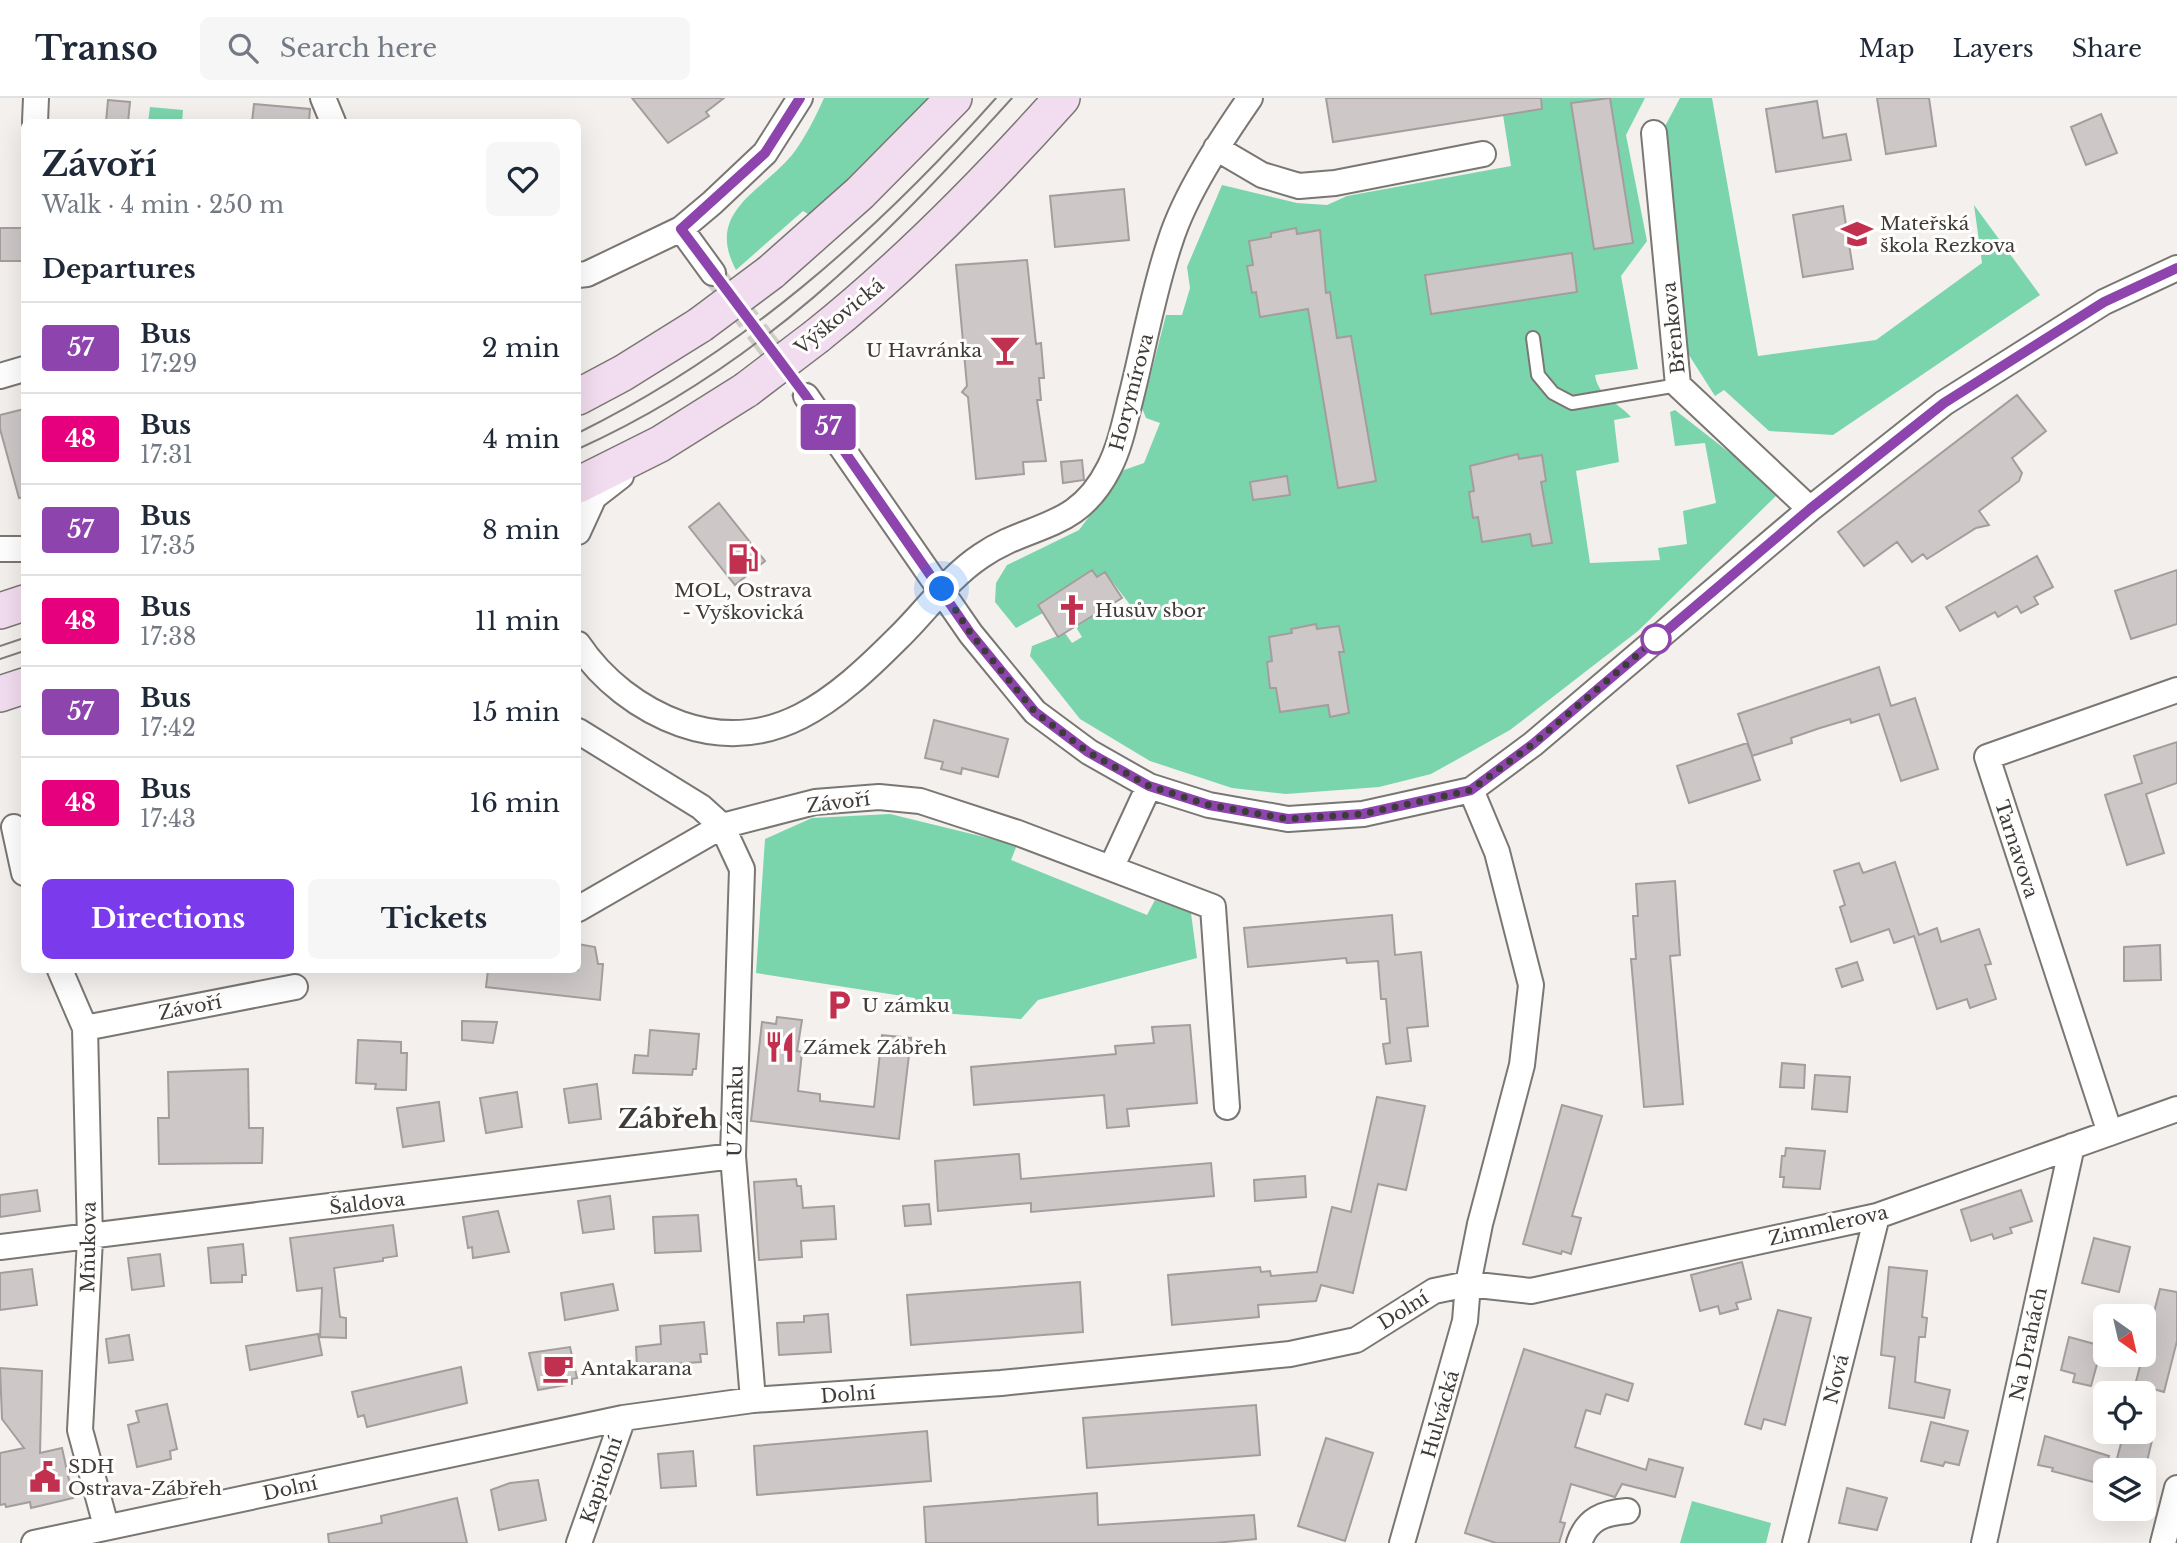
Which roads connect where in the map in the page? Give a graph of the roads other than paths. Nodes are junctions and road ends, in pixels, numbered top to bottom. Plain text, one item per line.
1 (36, 98) edge
2 (323, 98) edge
3 (800, 98) edge
4 (954, 98) edge
5 (1062, 98) edge
6 (1250, 98) edge
7 (35, 119) edge
8 (332, 119) edge
9 (1654, 133) dead end
10 (1216, 148) junction
11 (1483, 153) dead end
12 (681, 229) junction
13 (2177, 268) edge
14 (713, 272) tunnel mouth
15 (581, 275) edge
16 (1533, 338) dead end
17 (21, 370) edge
18 (0, 376) edge
19 (1678, 385) junction
20 (581, 395) edge
21 (806, 396) tunnel mouth
22 (660, 444) junction
23 (581, 484) edge
24 (1810, 509) junction
25 (581, 525) edge
26 (21, 549) edge
27 (0, 550) edge
28 (942, 589) junction
29 (21, 604) edge
30 (0, 611) edge
31 (581, 648) edge
32 (21, 687) edge
33 (2177, 690) edge
34 (0, 694) edge
35 (581, 732) edge
36 (1149, 786) junction
37 (1471, 790) junction
38 (722, 826) junction
39 (14, 827) dead end
40 (21, 859) edge
41 (1112, 866) junction
42 (581, 907) edge
43 (61, 973) edge
44 (295, 987) dead end
45 (85, 1028) junction
46 (1227, 1107) dead end
47 (2177, 1110) edge
48 (2109, 1133) junction
49 (2072, 1146) junction
50 (733, 1156) junction
51 (1877, 1216) junction
52 (90, 1238) junction
53 (0, 1247) edge
54 (1468, 1284) junction
55 (753, 1400) junction
56 (623, 1418) junction
57 (2177, 1488) edge
58 (1627, 1511) dead end
59 (106, 1526) junction
60 (1410, 1541) edge
61 (34, 1543) edge
62 (579, 1543) edge
63 (1579, 1543) edge
64 (1795, 1543) edge
65 (1984, 1543) edge
66 (2164, 1543) edge

1 - 7 street
2 - 8 street
3 - 12 street
4 - 20 street, bridge
5 - 22 street, Výškovická, bridge
6 - 10 street, Horymírova
9 - 19 street, Břenkova
10 - 11 street
10 - 28 street, Horymírova
12 - 14 street
12 - 15 street
13 - 24 street
16 - 19 lane
17 - 18 street
19 - 24 street, Břenkova
21 - 28 street
22 - 23 street, Výškovická
22 - 25 street
24 - 37 street
26 - 27 street
28 - 31 street, Horymírova
28 - 36 street
29 - 30 street
32 - 34 street
33 - 48 street, Tarnavova
35 - 38 street
36 - 37 street
36 - 41 street
37 - 54 street
38 - 41 street, Závoří
38 - 42 street, Závoří
38 - 50 street, U Zámku
39 - 40 street
41 - 46 street, Závoří
43 - 45 street, Mňukova
44 - 45 street, Závoří
45 - 52 street, Mňukova
47 - 48 street, Zimmlerova
48 - 49 street, Zimmlerova
49 - 51 street, Zimmlerova
49 - 65 street, Na Drahách
50 - 52 street, Šaldova
50 - 55 street, U Zámku
51 - 54 street, Zimmlerova
51 - 64 street, Nová
52 - 53 street, Šaldova
52 - 59 street, Mňukova
54 - 55 street, Dolní
54 - 60 street, Hulvácká
55 - 56 street, Dolní
56 - 59 street, Dolní
56 - 62 street, Kapitolní
57 - 66 street
58 - 63 street
59 - 61 street, Dolní

